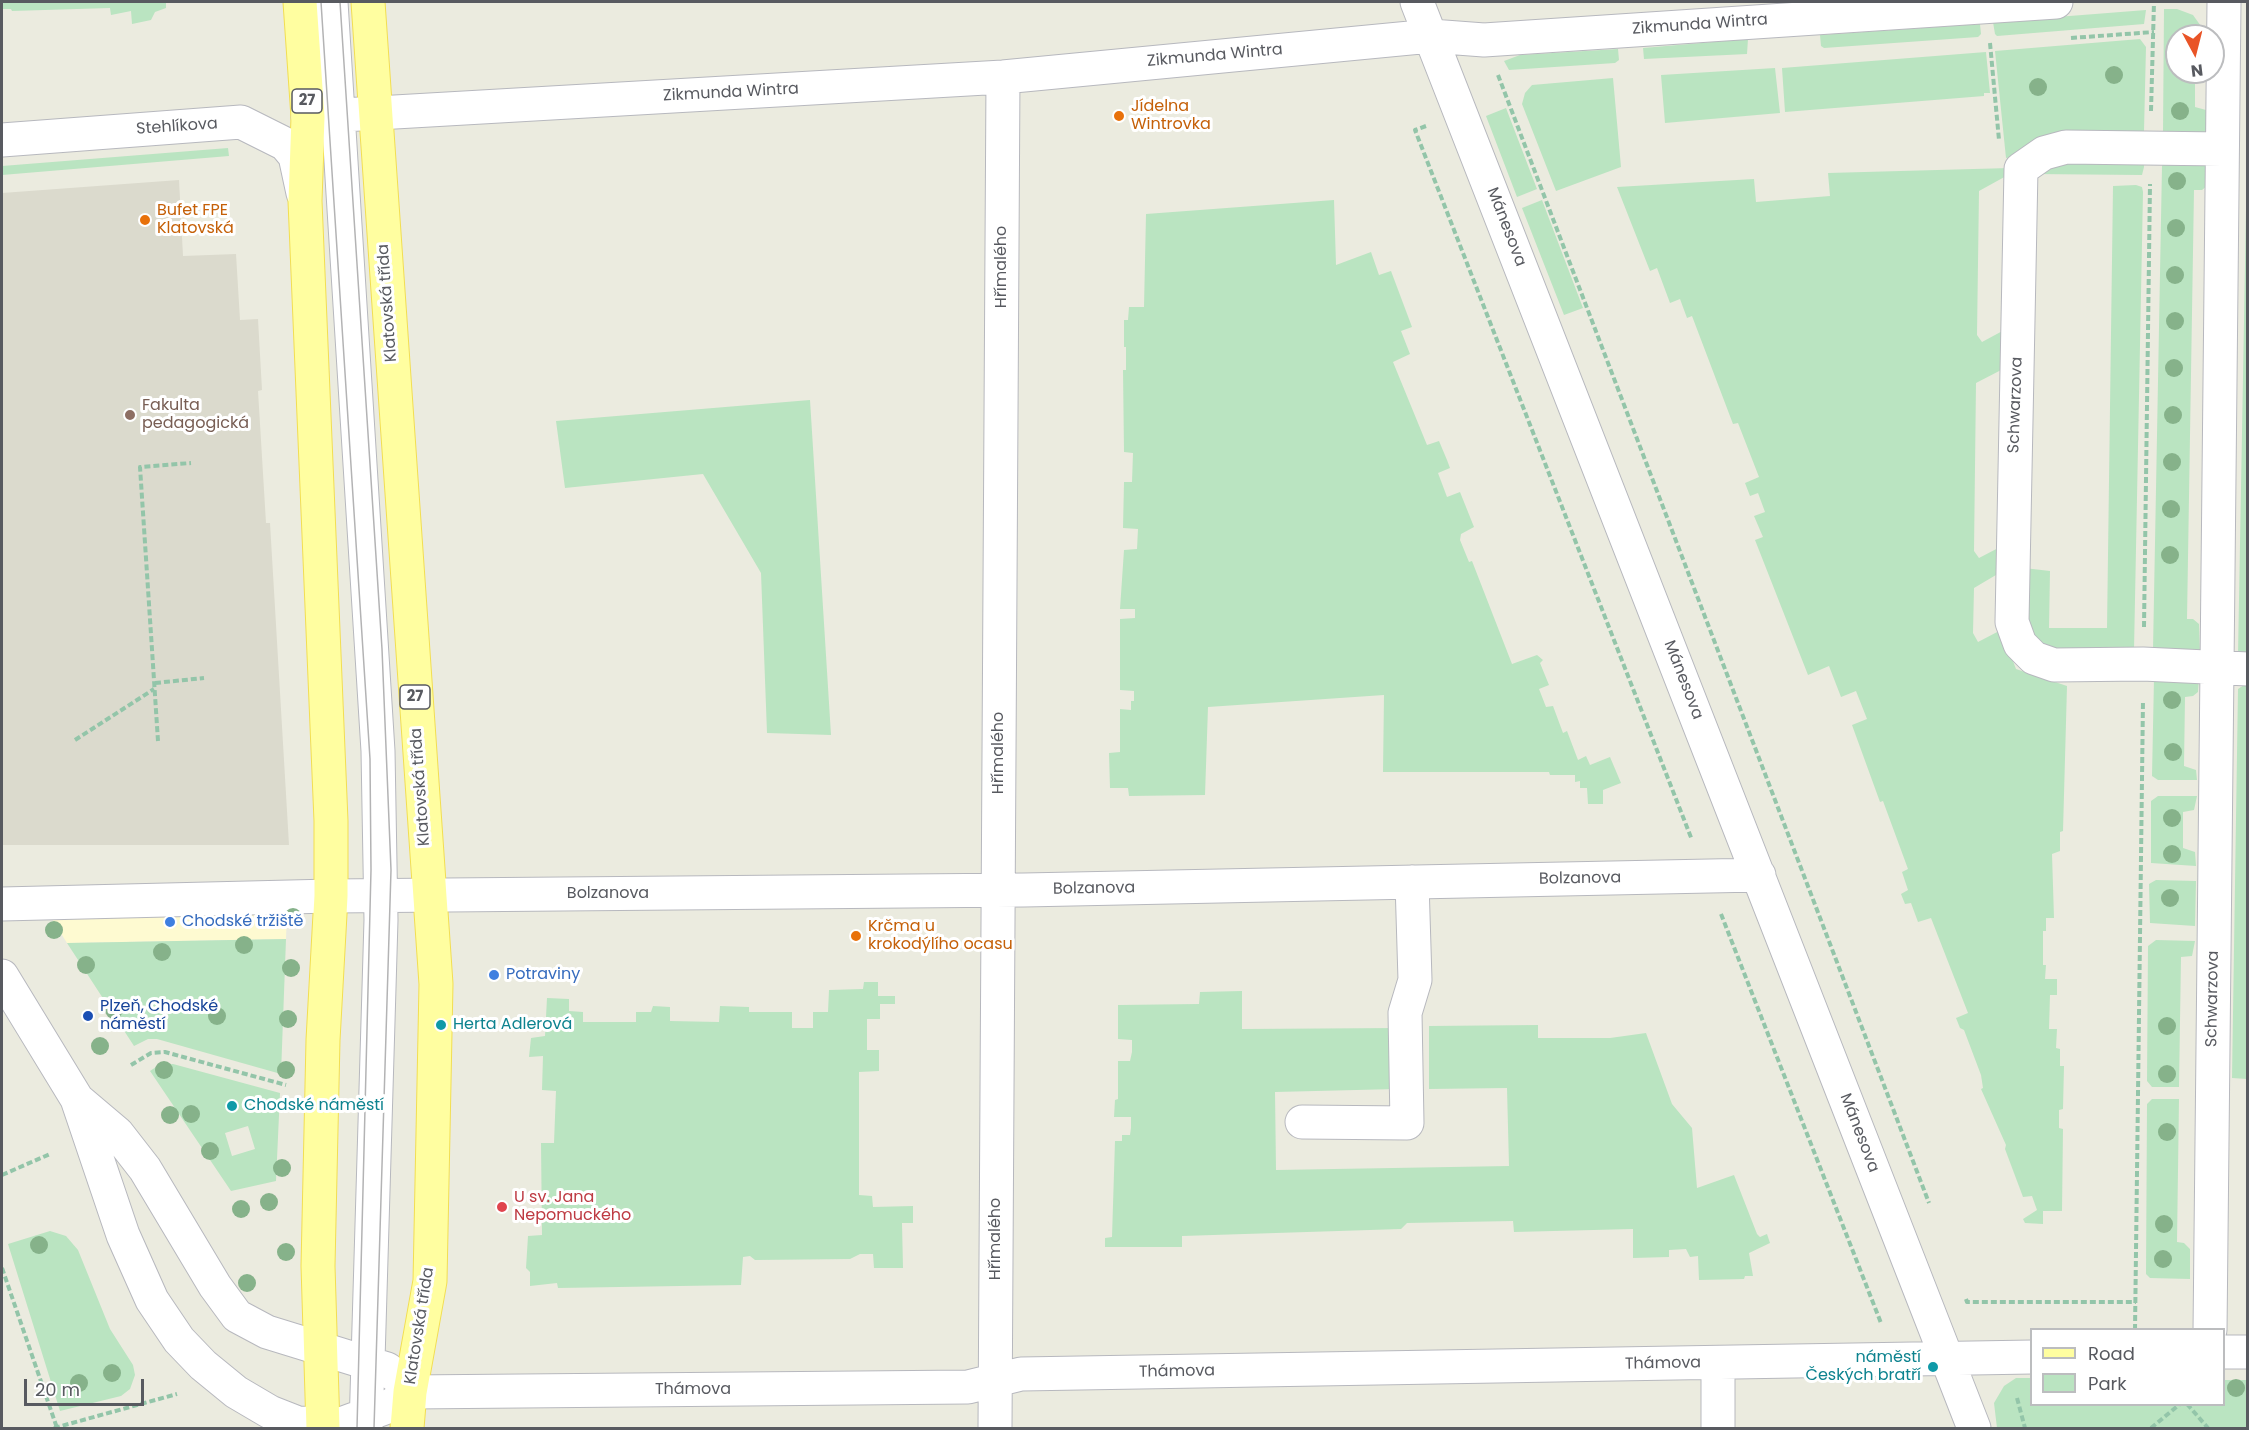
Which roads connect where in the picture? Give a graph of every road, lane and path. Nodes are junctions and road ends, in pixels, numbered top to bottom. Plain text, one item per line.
1 (300, 2) edge
2 (331, 2) edge
3 (368, 2) edge
4 (1417, 2) edge
5 (2056, 2) edge
6 (2224, 2) edge
7 (1764, 11) edge
8 (1431, 36) junction
9 (1484, 40) junction
10 (1992, 51) dead end
11 (1003, 77) junction
12 (375, 113) junction
13 (323, 116) junction
14 (1416, 130) dead end
15 (2, 140) edge
16 (2222, 149) junction
17 (2021, 169) junction
18 (305, 201) junction
19 (191, 463) dead end
20 (2232, 669) edge
21 (204, 678) dead end
22 (155, 682) junction
23 (155, 688) junction
24 (75, 740) dead end
25 (158, 741) dead end
26 (1759, 875) junction
27 (1706, 876) junction
28 (1412, 882) junction
29 (998, 890) junction
30 (331, 896) junction
31 (380, 896) junction
32 (429, 896) junction
33 (2, 904) edge
34 (2, 976) edge
35 (131, 1065) dead end
36 (290, 1085) dead end
37 (76, 1099) junction
38 (1302, 1122) dead end
39 (50, 1154) dead end
40 (2, 1175) edge
41 (1933, 1213) dead end
42 (2, 1268) edge
43 (1963, 1291) dead end
44 (2136, 1302) dead end
45 (2210, 1328) edge
46 (322, 1349) junction
47 (2225, 1352) edge
48 (2247, 1352) edge
49 (2030, 1357) edge
50 (1947, 1359) junction
51 (1896, 1360) junction
52 (368, 1363) junction
53 (1718, 1363) junction
54 (995, 1383) junction
55 (410, 1392) junction
56 (177, 1394) dead end
57 (2017, 1398) dead end
58 (2178, 1406) edge
59 (2189, 1406) edge
60 (366, 1422) edge
61 (323, 1427) edge
62 (56, 1428) edge
63 (407, 1428) edge
64 (995, 1428) edge
65 (1718, 1428) edge
66 (1974, 1428) edge
67 (2025, 1428) edge
68 (2151, 1428) edge
69 (2208, 1428) edge

1 - 13 main road, 27
2 - 13 street
3 - 12 main road, Klatovská třída / 27
4 - 8 street, Mánesova
5 - 7 street, Zikmunda Wintra
6 - 16 street, Schwarzova
7 - 9 street, Zikmunda Wintra
8 - 9 street, Zikmunda Wintra
8 - 11 street, Zikmunda Wintra
8 - 26 street, Mánesova
9 - 41 path
10 - 17 path
11 - 12 street, Zikmunda Wintra
11 - 29 street, Hřímalého
12 - 13 street, Zikmunda Wintra
12 - 32 main road, Klatovská třída / 27
13 - 18 main road, 27
13 - 31 street
14 - 27 path
15 - 18 street, Stehlíkova
16 - 17 street
16 - 20 street, Schwarzova
17 - 20 street, Schwarzova
18 - 30 main road, 27
19 - 22 path
20 - 45 street, Schwarzova
21 - 22 path
22 - 23 path
23 - 24 path
23 - 25 path
26 - 27 street, Bolzanova
26 - 50 street, Mánesova
27 - 28 street, Bolzanova
27 - 51 path
28 - 29 street, Bolzanova
28 - 38 street
29 - 32 street, Bolzanova
29 - 54 street, Hřímalého
30 - 31 street, Bolzanova
30 - 33 street
30 - 46 main road, 27
31 - 32 street, Bolzanova
31 - 52 street
32 - 55 main road, Klatovská třída / 27
34 - 37 street
35 - 36 path
37 - 46 street
37 - 61 street
39 - 40 path
42 - 62 path
43 - 44 path
46 - 52 street
46 - 61 main road, 27
47 - 48 street
49 - 50 street
50 - 51 street, Thámova
50 - 66 street
51 - 53 street, Thámova
52 - 55 street
52 - 60 street
53 - 54 street, Thámova
53 - 65 street
54 - 55 street, Thámova
54 - 64 street, Hřímalého
55 - 60 street
55 - 63 main road, Klatovská třída / 27
56 - 62 path
57 - 67 path
58 - 68 path
59 - 69 path
60 - 61 street

